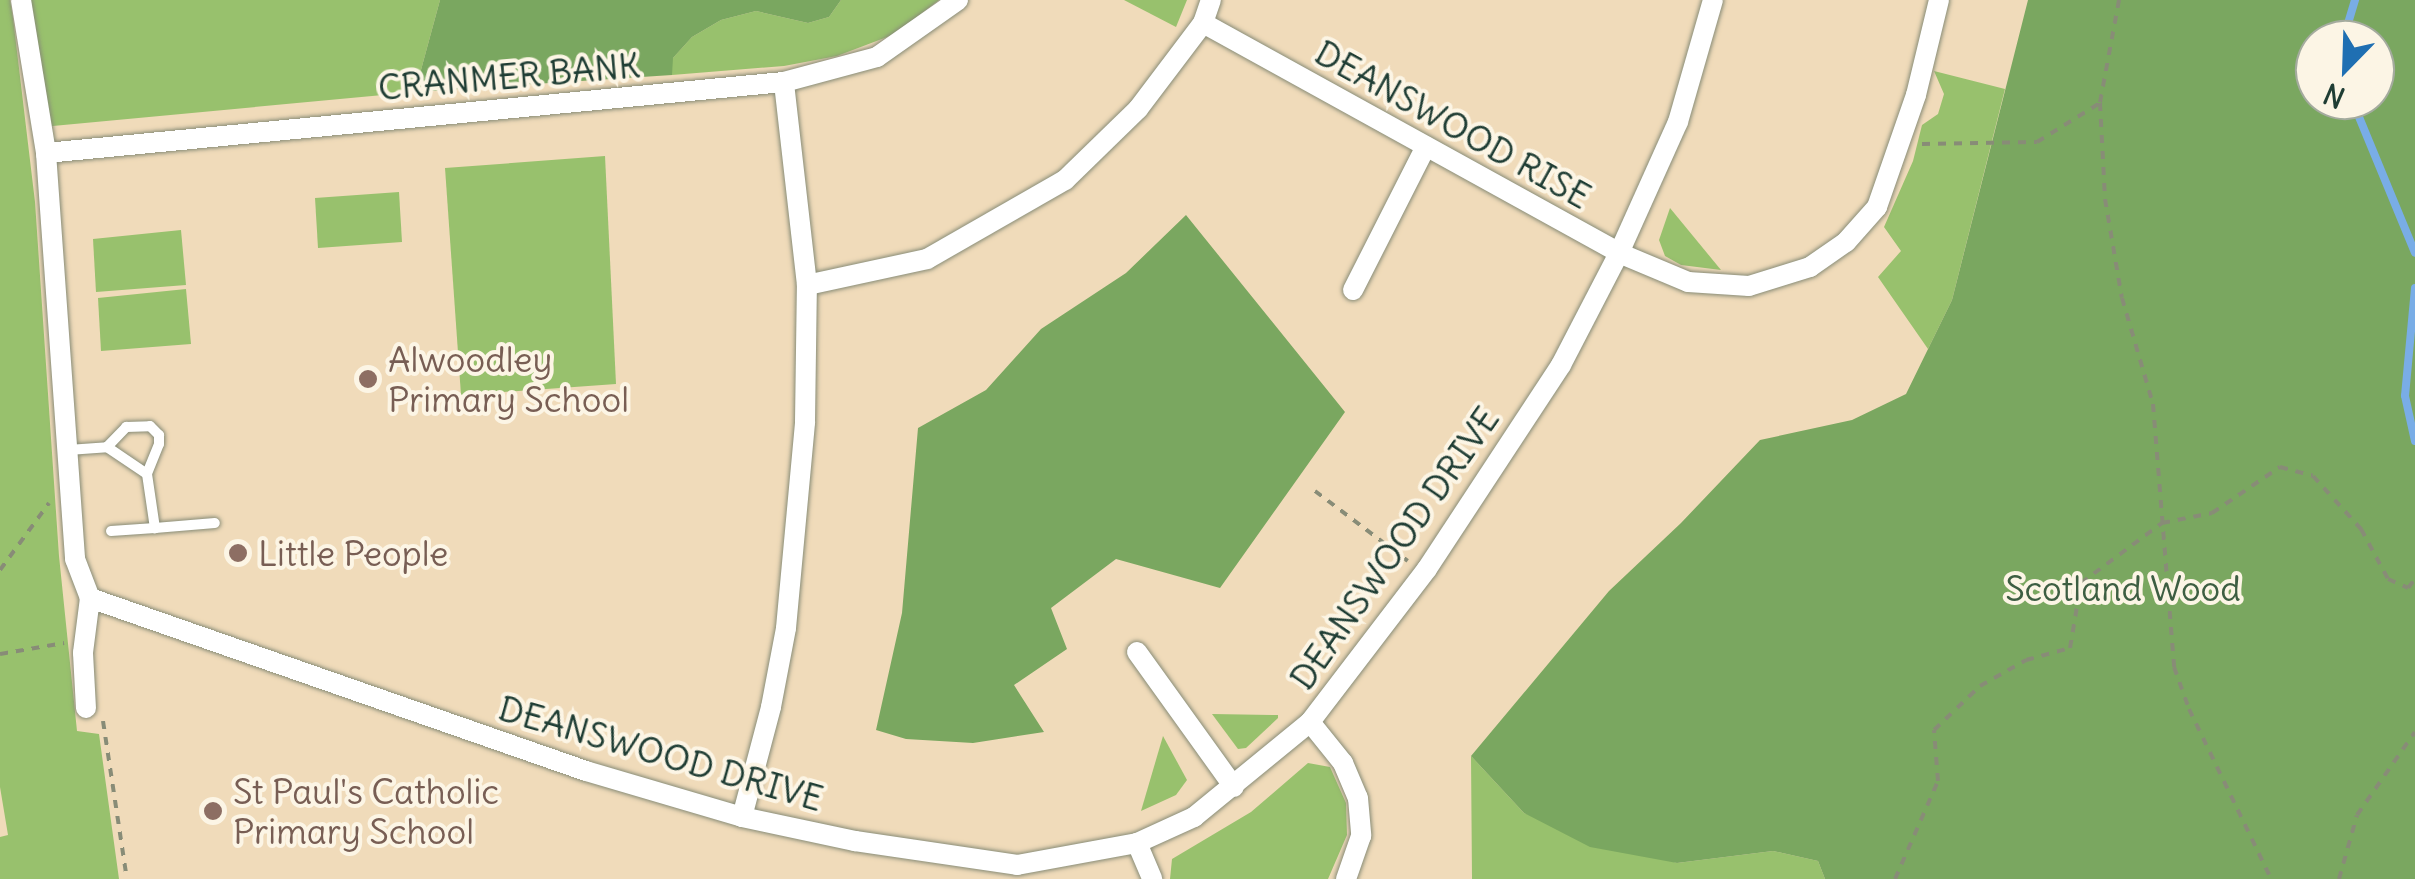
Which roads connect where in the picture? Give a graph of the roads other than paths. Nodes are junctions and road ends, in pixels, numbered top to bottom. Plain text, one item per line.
1 (21, 0) edge
2 (958, 0) edge
3 (1211, 0) edge
4 (1713, 0) edge
5 (1939, 0) edge
6 (1203, 23) junction
7 (784, 82) junction
8 (1426, 146) junction
9 (46, 152) junction
10 (1619, 253) junction
11 (807, 285) junction
12 (1353, 290) dead end
13 (107, 447) junction
14 (67, 450) junction
15 (147, 474) junction
16 (215, 523) dead end
17 (155, 528) junction
18 (111, 531) dead end
19 (90, 598) junction
20 (1136, 652) dead end
21 (86, 708) road end
22 (1310, 722) junction
23 (1234, 787) junction
24 (742, 817) junction
25 (1137, 843) junction
26 (1152, 879) edge
27 (1346, 879) edge

1 - 9 street
2 - 7 street, CRANMER BANK
3 - 6 street
4 - 10 street, DEANSWOOD DRIVE
5 - 10 street, DEANSWOOD RISE
6 - 8 street, DEANSWOOD RISE
6 - 11 street
7 - 9 street, CRANMER BANK
7 - 11 street
8 - 10 street, DEANSWOOD RISE
8 - 12 street
9 - 14 street
10 - 22 street, DEANSWOOD DRIVE
11 - 24 street
13 - 14 lane
13 - 15 lane
13 - 15 lane
14 - 19 street
15 - 17 lane
16 - 17 lane
17 - 18 lane
19 - 21 street
19 - 24 street, DEANSWOOD DRIVE
20 - 23 street
22 - 23 street, DEANSWOOD DRIVE
22 - 27 street
23 - 25 street, DEANSWOOD DRIVE
24 - 25 street, DEANSWOOD DRIVE
25 - 26 street

